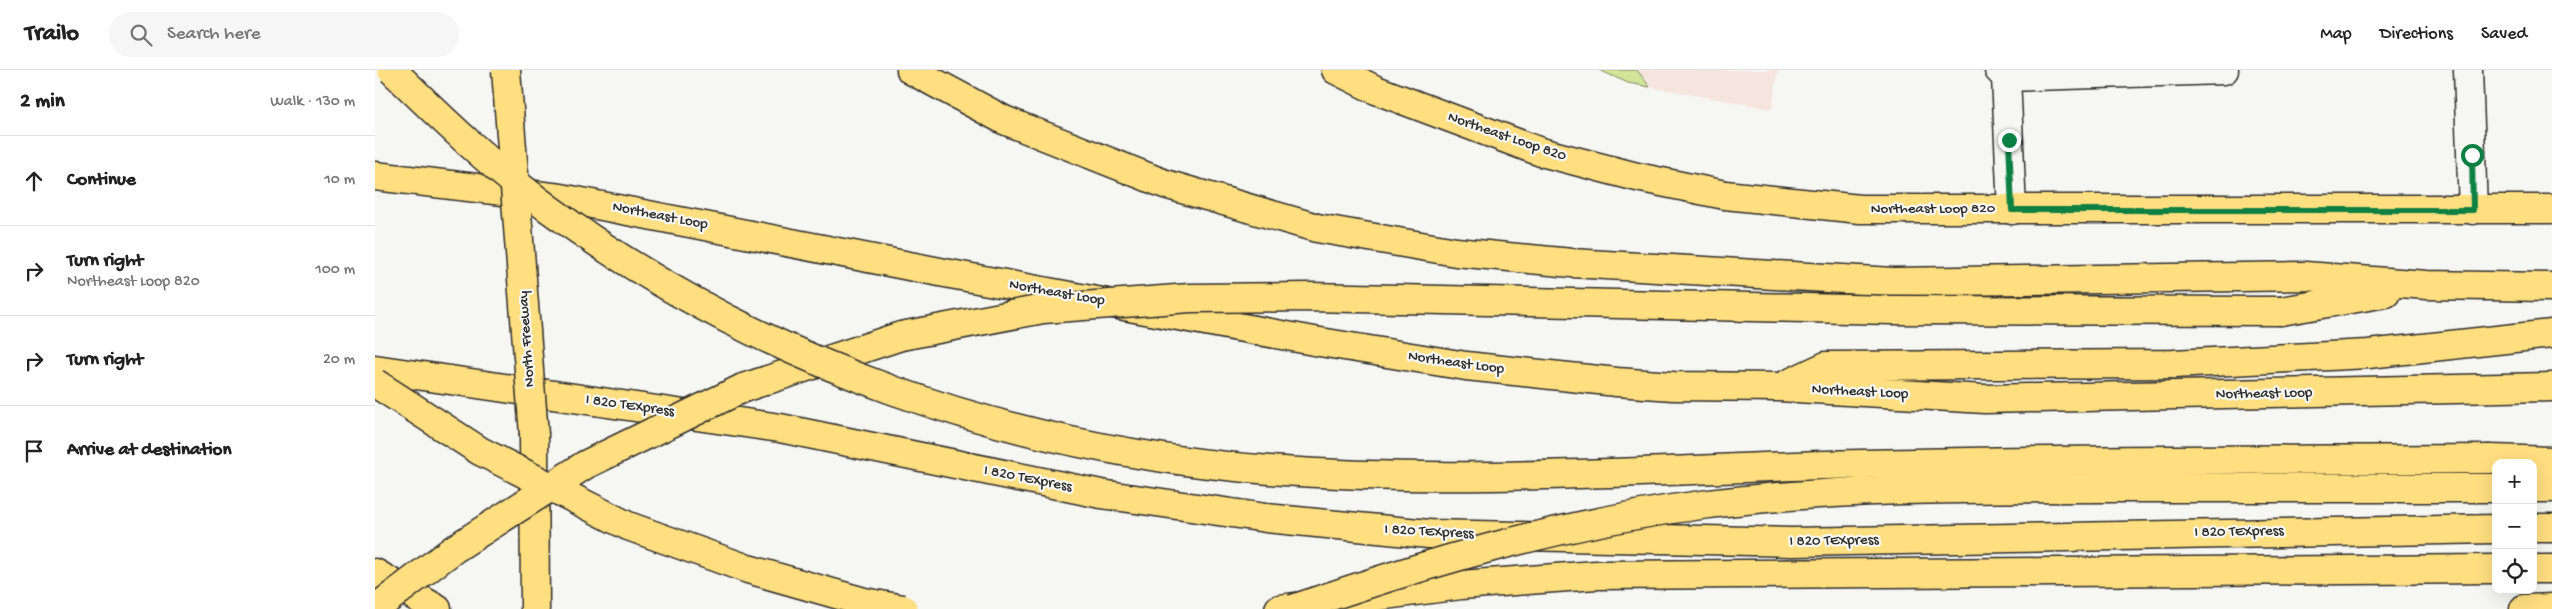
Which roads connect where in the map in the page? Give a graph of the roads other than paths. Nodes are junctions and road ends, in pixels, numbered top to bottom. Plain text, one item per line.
1 (391, 70) edge
2 (507, 70) edge
3 (911, 70) edge
4 (1336, 70) edge
5 (2224, 70) edge
6 (2468, 70) edge
7 (2002, 73) edge
8 (375, 176) edge
9 (2552, 209) edge
10 (2012, 210) junction
11 (2473, 210) junction
12 (2427, 286) junction
13 (2551, 287) edge
14 (2552, 334) edge
15 (375, 369) edge
16 (375, 383) edge
17 (1779, 387) junction
18 (2552, 387) edge
19 (2552, 461) edge
20 (2492, 488) edge
21 (2537, 488) edge
22 (2552, 488) edge
23 (2537, 528) edge
24 (2552, 528) edge
25 (2492, 529) edge
26 (2492, 569) edge
27 (2537, 569) edge
28 (2552, 569) edge
29 (375, 573) edge
30 (2552, 608) edge
31 (375, 609) edge
32 (437, 609) edge
33 (535, 609) edge
34 (903, 609) edge
35 (1279, 609) edge
36 (1293, 609) edge
37 (2524, 609) edge

1 - 19 main road, bridge
2 - 33 main road, North Freeway, bridge
3 - 12 main road
4 - 10 main road, Northeast Loop 820
5 - 7 lane
6 - 11 lane
7 - 10 lane
8 - 17 main road, Northeast Loop
9 - 11 main road, Northeast Loop 820
10 - 11 main road, Northeast Loop 820
12 - 13 main road
12 - 31 main road, bridge
14 - 17 main road
15 - 25 main road, I 820 TEXpress
16 - 34 main road, bridge
17 - 18 main road, Northeast Loop
20 - 36 main road, bridge
21 - 22 main road
23 - 24 main road
26 - 35 main road
27 - 28 main road
29 - 32 main road
30 - 37 main road

